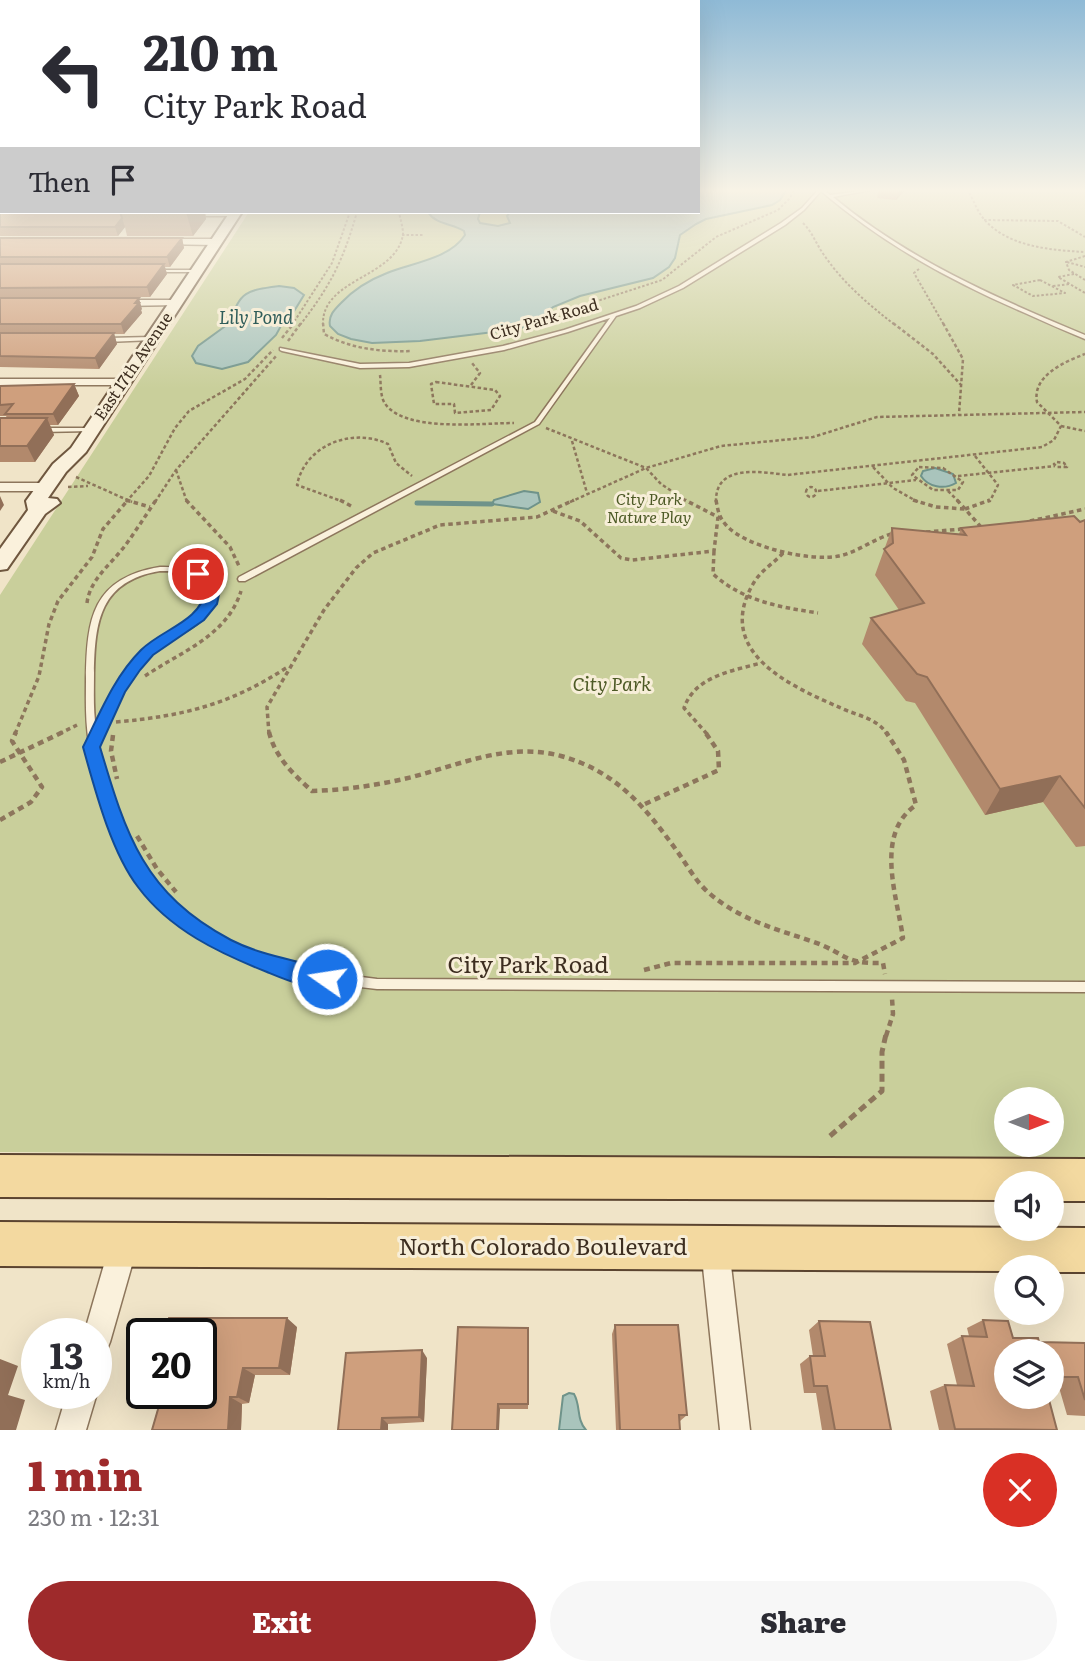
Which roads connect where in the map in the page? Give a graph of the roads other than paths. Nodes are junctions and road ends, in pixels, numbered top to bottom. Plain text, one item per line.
1 (207, 256) edge
2 (734, 256) edge
3 (915, 256) edge
4 (149, 271) edge
5 (197, 271) junction
6 (111, 303) edge
7 (175, 303) junction
8 (614, 316) junction
9 (1085, 337) edge
10 (151, 339) junction
11 (101, 340) edge
12 (282, 349) road end
13 (0, 382) edge
14 (122, 382) junction
15 (37, 430) edge
16 (90, 430) junction
17 (76, 452) junction
18 (0, 487) edge
19 (46, 487) junction
20 (38, 510) junction
21 (2, 557) edge
22 (242, 579) road end
23 (92, 747) junction
24 (1085, 987) edge
25 (0, 1176) edge
26 (1085, 1180) edge
27 (0, 1244) edge
28 (124, 1244) junction
29 (715, 1248) junction
30 (1085, 1250) edge
31 (103, 1318) edge
32 (77, 1409) edge
33 (71, 1430) edge
34 (735, 1430) edge

1 - 5 main road, East 17th Avenue
2 - 8 lane, City Park Road
3 - 9 lane, City Park Road
4 - 5 lane
5 - 7 main road, East 17th Avenue
6 - 7 street
7 - 10 main road, East 17th Avenue
8 - 12 lane, City Park Road
8 - 22 lane
10 - 11 lane
10 - 14 main road, East 17th Avenue
13 - 14 street
14 - 16 main road, East 17th Avenue
15 - 16 lane
16 - 17 main road, East 17th Avenue
17 - 19 main road, East 17th Avenue
17 - 20 main road, East 17th Avenue
18 - 19 street
19 - 20 main road, East 17th Avenue
20 - 21 main road, East 17th Avenue
23 - 23 lane, City Park Road
23 - 24 lane, City Park Road
25 - 26 main road
27 - 28 main road, North Colorado Boulevard
28 - 29 main road, North Colorado Boulevard
28 - 31 street
29 - 30 main road, North Colorado Boulevard
29 - 34 street
32 - 33 street

